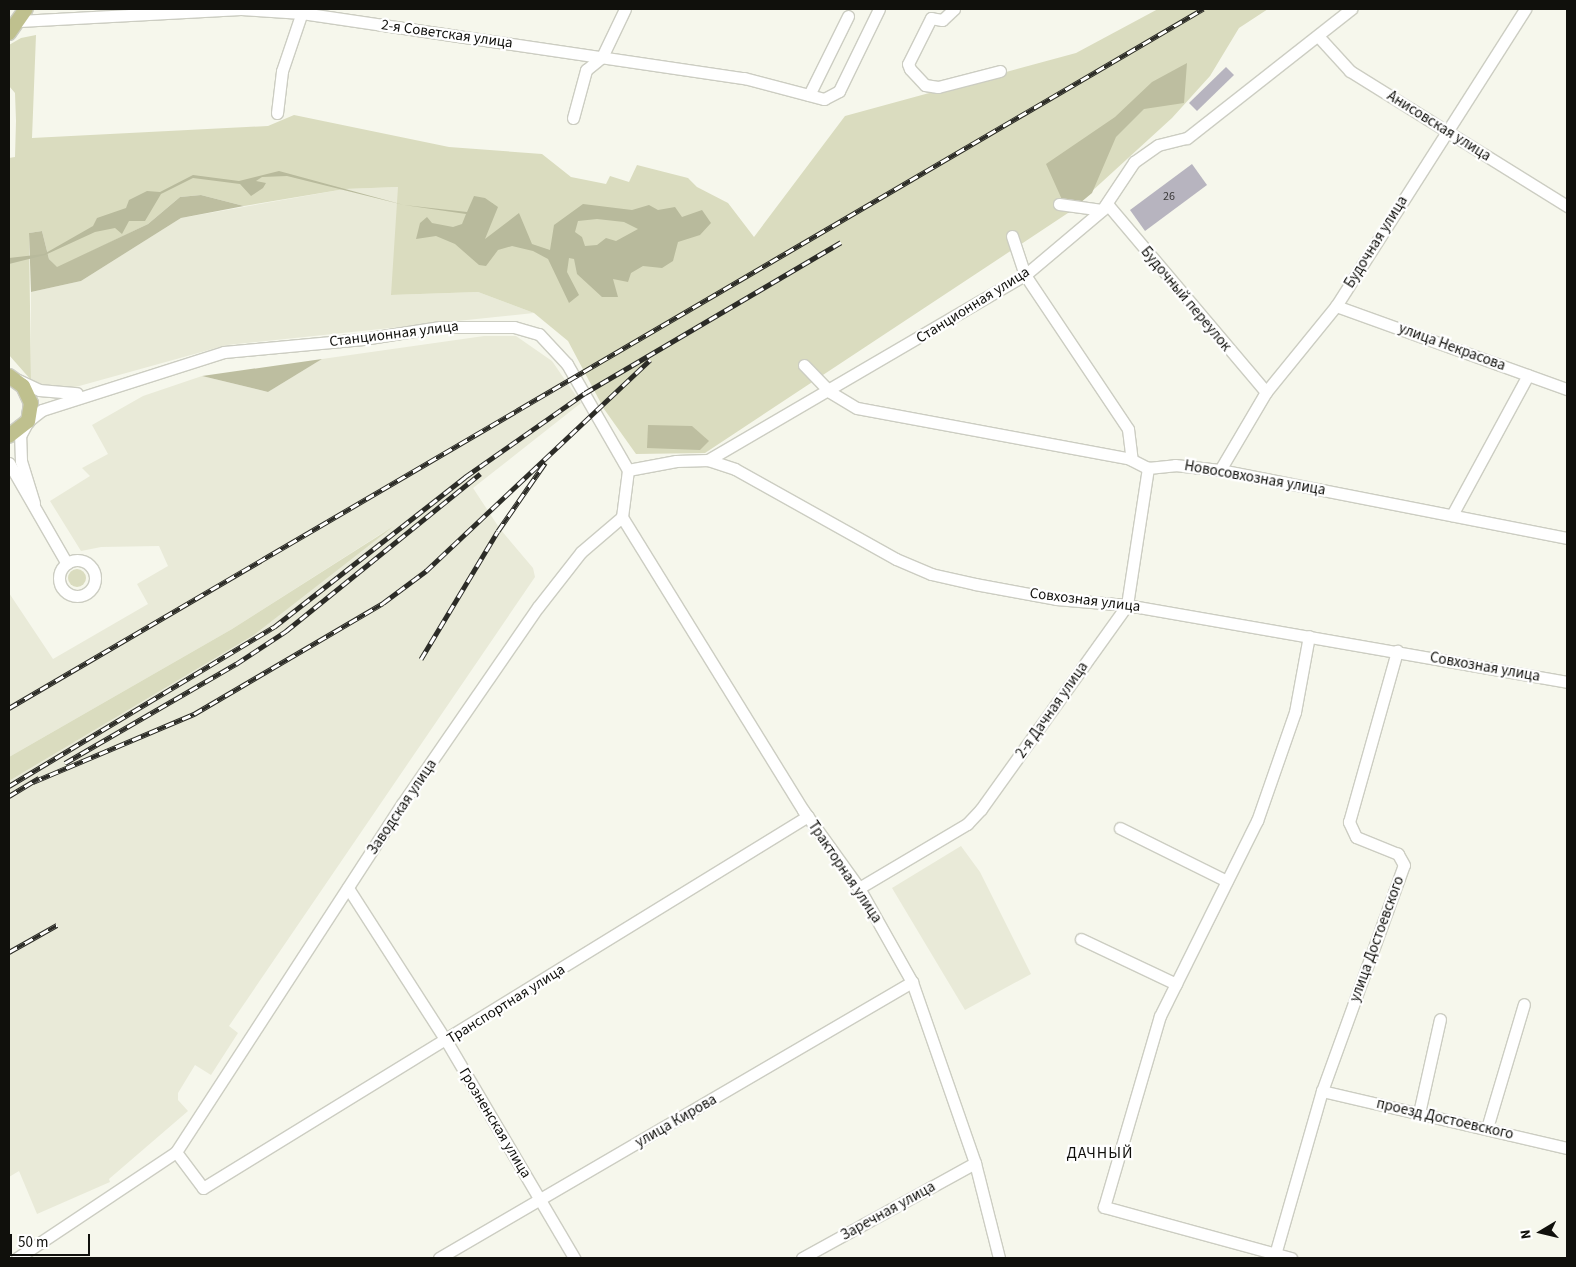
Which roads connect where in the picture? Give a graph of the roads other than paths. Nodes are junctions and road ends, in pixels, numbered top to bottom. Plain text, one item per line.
1 (26, 9) edge
2 (625, 9) edge
3 (879, 9) edge
4 (1351, 9) edge
5 (1525, 9) edge
6 (303, 11) edge
7 (952, 11) edge
8 (848, 16) dead end
9 (19, 21) junction
10 (9, 32) edge
11 (1318, 36) junction
12 (602, 57) junction
13 (1000, 71) dead end
14 (808, 95) junction
15 (277, 113) dead end
16 (573, 118) dead end
17 (1446, 130) junction
18 (1059, 204) dead end
19 (1108, 205) junction
20 (1567, 206) edge
21 (1012, 236) dead end
22 (1024, 275) junction
23 (1336, 306) junction
24 (804, 365) dead end
25 (1528, 375) junction
26 (11, 376) edge
27 (1567, 389) edge
28 (830, 392) junction
29 (1266, 392) junction
30 (91, 393) junction
31 (28, 421) junction
32 (9, 436) edge
33 (708, 460) junction
34 (1132, 460) junction
35 (9, 463) edge
36 (1148, 468) junction
37 (628, 470) junction
38 (1220, 470) junction
39 (34, 503) junction
40 (1452, 515) junction
41 (622, 517) junction
42 (1567, 538) edge
43 (67, 564) dead end
44 (1127, 605) junction
45 (1309, 636) junction
46 (1397, 652) junction
47 (1567, 682) edge
48 (808, 816) junction
49 (1120, 828) dead end
50 (1227, 881) junction
51 (348, 888) junction
52 (859, 888) junction
53 (1081, 939) dead end
54 (912, 982) junction
55 (1176, 984) junction
56 (1524, 1004) dead end
57 (1440, 1018) dead end
58 (447, 1042) junction
59 (1322, 1091) junction
60 (1419, 1113) junction
61 (1488, 1128) junction
62 (1567, 1148) edge
63 (176, 1152) junction
64 (975, 1163) junction
65 (541, 1200) junction
66 (1275, 1256) edge
67 (17, 1258) edge
68 (439, 1258) edge
69 (574, 1258) edge
70 (802, 1258) edge
71 (999, 1258) edge
72 (1291, 1258) edge

1 - 9 main road
2 - 12 street
3 - 14 street, 2-я Советская улица
4 - 11 street, Станционная улица
5 - 17 street, Будочная улица
6 - 9 street, 2-я Советская улица
6 - 12 street, 2-я Советская улица
6 - 15 street
7 - 13 street
8 - 14 street
9 - 10 main road
11 - 17 street, Анисовская улица
11 - 19 street, Станционная улица
12 - 14 street, 2-я Советская улица
12 - 16 street
17 - 20 street, Анисовская улица
17 - 23 street, Будочная улица
18 - 19 street
19 - 22 street, Станционная улица
19 - 29 street, Будочный переулок
21 - 22 street
22 - 28 street, Станционная улица
22 - 34 street
23 - 25 street, улица Некрасова
23 - 29 street, Будочная улица
24 - 28 street
25 - 27 street, улица Некрасова
25 - 40 street
26 - 30 street, Станционная улица
26 - 31 main road
28 - 33 street, Станционная улица
28 - 34 street
29 - 38 street, Будочная улица
30 - 31 street, Станционная улица
30 - 37 street, Станционная улица
31 - 32 main road
31 - 39 street
33 - 37 street, Совхозная улица
33 - 44 street, Совхозная улица
34 - 36 street
35 - 39 street
36 - 38 street, Новосовхозная улица
36 - 44 street, 2-я Дачная улица
37 - 41 street
38 - 40 street, Новосовхозная улица
39 - 43 street
40 - 42 street, Новосовхозная улица
41 - 48 street, Тракторная улица
41 - 51 street, Заводская улица
44 - 45 street, Совхозная улица
44 - 52 street, 2-я Дачная улица
45 - 46 street, Совхозная улица
45 - 50 street
46 - 47 street, Совхозная улица
46 - 59 street, улица Достоевского
48 - 52 street, Тракторная улица
48 - 58 street, Транспортная улица
49 - 50 street
50 - 55 street
51 - 58 street, Грозненская улица
51 - 63 street, Заводская улица
52 - 54 street, Тракторная улица
53 - 55 street
54 - 64 street, Тракторная улица
54 - 65 street, улица Кирова
55 - 66 street
56 - 61 street
57 - 60 street
58 - 63 street, Транспортная улица
58 - 65 street, Грозненская улица
59 - 60 street, проезд Достоевского
59 - 66 street, улица Достоевского
60 - 61 street, проезд Достоевского
61 - 62 street, проезд Достоевского
63 - 67 street
64 - 70 street, Заречная улица
64 - 71 street, Тракторная улица
65 - 68 street, улица Кирова
65 - 69 street, Грозненская улица
66 - 72 street

